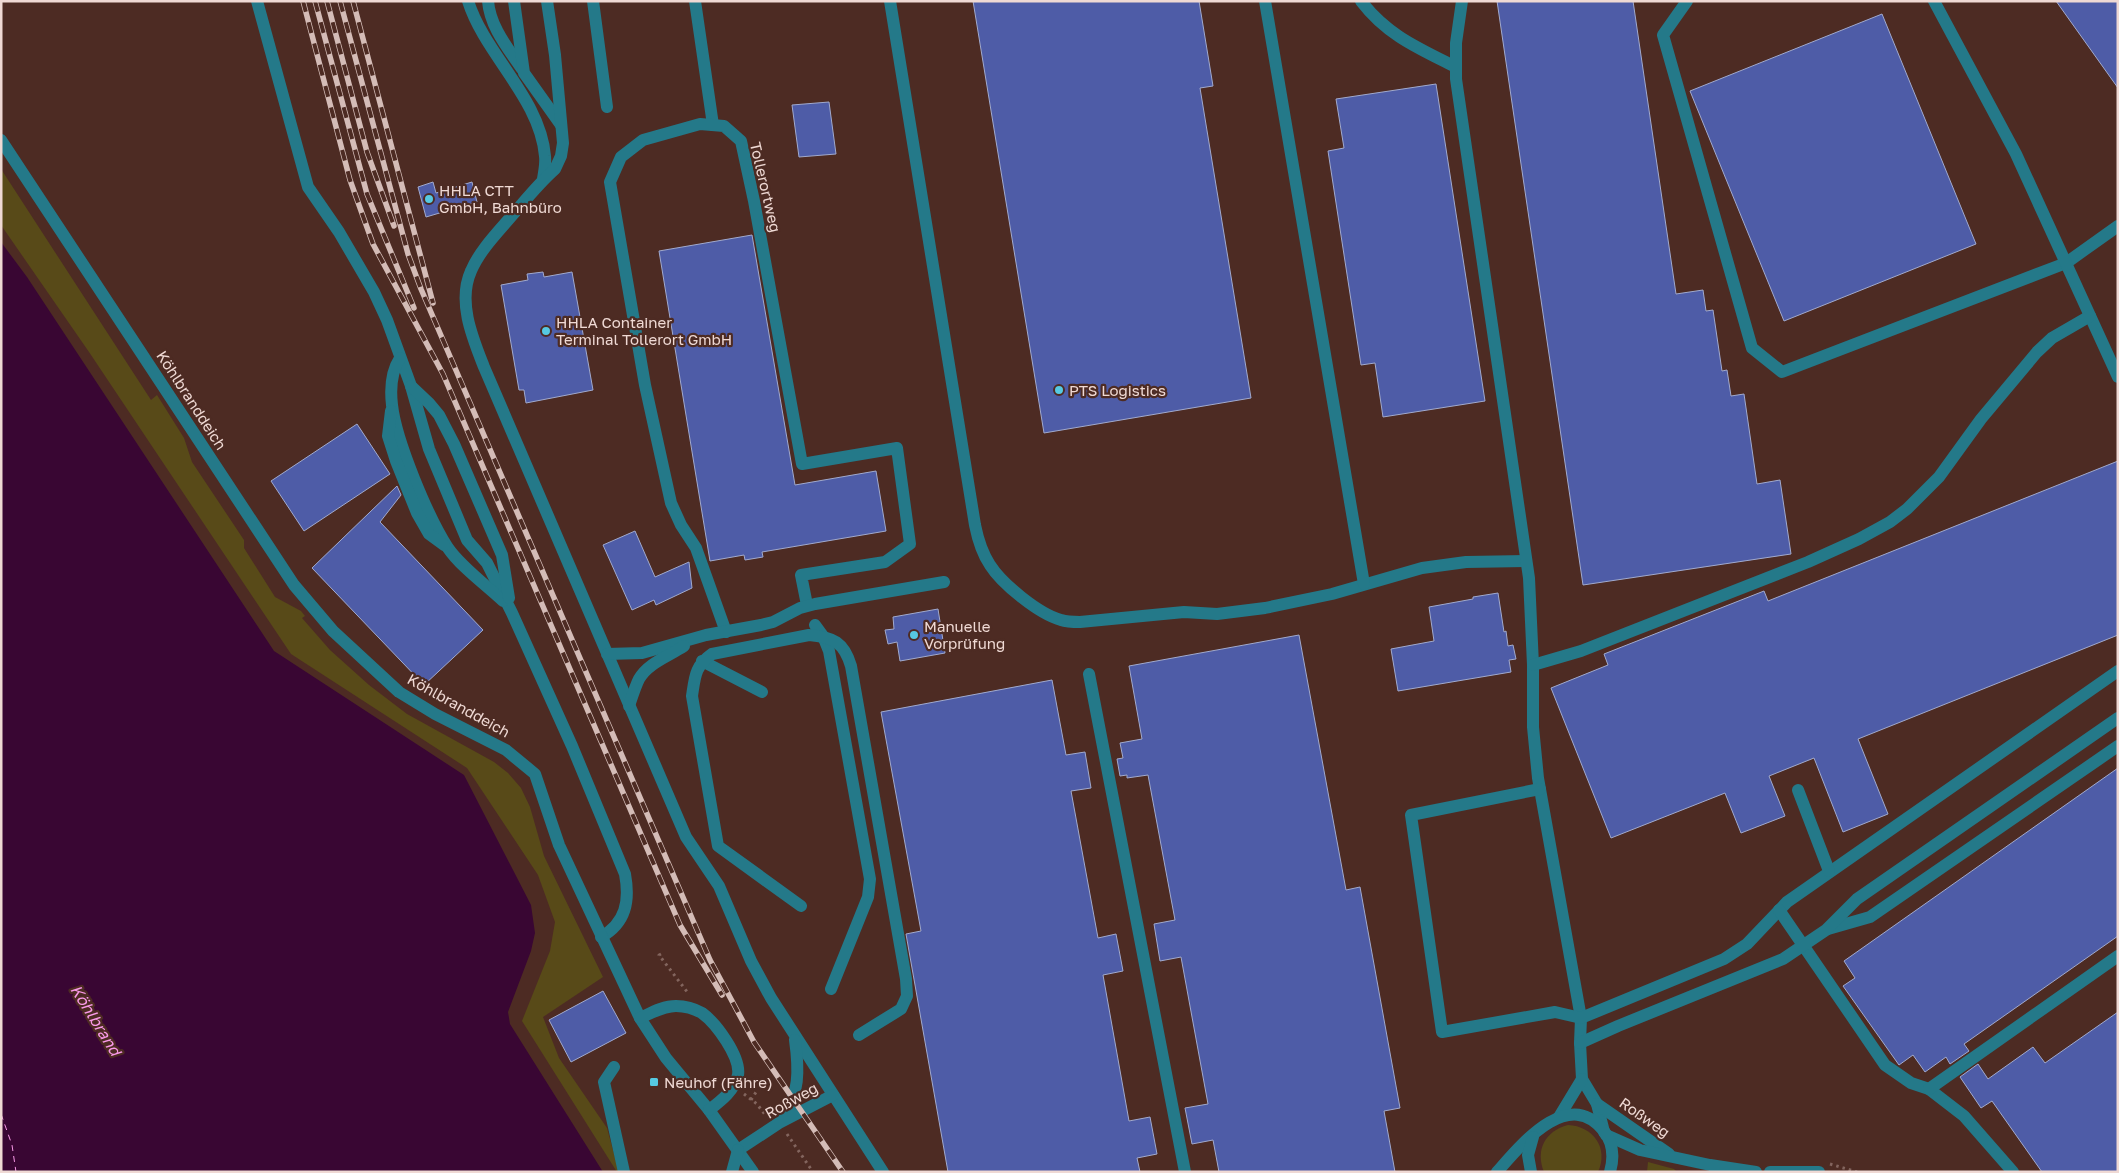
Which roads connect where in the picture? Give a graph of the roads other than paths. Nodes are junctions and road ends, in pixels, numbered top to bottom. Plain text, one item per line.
1 (256, 1) edge
2 (468, 1) edge
3 (488, 1) edge
4 (514, 1) edge
5 (547, 1) edge
6 (593, 1) edge
7 (695, 1) edge
8 (890, 1) edge
9 (1265, 1) edge
10 (1361, 1) edge
11 (1462, 1) edge
12 (1687, 1) edge
13 (1934, 1) edge
14 (1456, 67) junction
15 (524, 73) junction
16 (607, 107) dead end
17 (560, 125) junction
18 (712, 125) junction
19 (1, 140) edge
20 (543, 179) junction
21 (2118, 226) edge
22 (2066, 263) junction
23 (2090, 316) junction
24 (400, 358) junction
25 (2118, 378) edge
26 (411, 386) junction
27 (1526, 561) junction
28 (944, 582) dead end
29 (1364, 584) junction
30 (807, 605) junction
31 (512, 613) junction
32 (815, 625) dead end
33 (726, 632) junction
34 (823, 636) junction
35 (692, 640) junction
36 (607, 654) junction
37 (702, 661) junction
38 (1534, 665) junction
39 (2118, 671) edge
40 (1089, 674) dead end
41 (762, 692) dead end
42 (629, 706) junction
43 (2118, 718) edge
44 (2118, 746) edge
45 (1540, 789) junction
46 (1798, 790) dead end
47 (1829, 871) junction
48 (802, 906) dead end
49 (1779, 910) junction
50 (1826, 930) junction
51 (601, 937) junction
52 (1804, 945) junction
53 (2118, 956) edge
54 (831, 989) dead end
55 (640, 1018) junction
56 (1581, 1018) junction
57 (794, 1035) junction
58 (859, 1035) dead end
59 (1580, 1043) junction
60 (614, 1067) dead end
61 (1582, 1079) junction
62 (1929, 1089) junction
63 (833, 1095) junction
64 (1597, 1104) junction
65 (709, 1110) junction
66 (1559, 1117) junction
67 (777, 1124) junction
68 (1539, 1129) junction
69 (1605, 1133) junction
70 (738, 1150) junction
71 (1674, 1157) junction
72 (1824, 1168) edge
73 (624, 1172) edge
74 (732, 1172) edge
75 (753, 1172) edge
76 (883, 1172) edge
77 (1185, 1172) edge
78 (1497, 1172) edge
79 (1531, 1172) edge
80 (1610, 1172) edge
81 (1756, 1172) edge
82 (1770, 1172) edge
83 (2013, 1172) edge

1 - 24 street
2 - 20 street
3 - 15 street
4 - 15 street
5 - 17 street
6 - 16 street
7 - 18 street
8 - 29 street
9 - 29 street
10 - 14 street
11 - 14 street
12 - 22 street
13 - 22 street
14 - 27 street
15 - 17 street
17 - 20 street
18 - 30 street, Tollerortweg
18 - 33 street, Tollerortweg
19 - 51 street, Köhlbranddeich
20 - 36 street
21 - 22 street
22 - 23 street
23 - 25 street
23 - 38 street
24 - 26 street
24 - 31 street
26 - 31 street
26 - 31 street
27 - 29 street
27 - 38 street
28 - 30 street
30 - 33 street
31 - 51 street
32 - 34 street
33 - 35 street
34 - 37 street
34 - 54 street
34 - 58 street
35 - 36 street
35 - 42 street
36 - 42 street
37 - 41 street
37 - 48 street
38 - 45 street
39 - 47 street
40 - 77 street
42 - 57 street
43 - 50 street
44 - 50 street
45 - 56 street
45 - 56 street
46 - 47 street
47 - 49 street
49 - 52 street
49 - 56 street
50 - 52 street
51 - 55 street, Köhlbranddeich
52 - 59 street
52 - 62 street
53 - 62 street
55 - 65 street, Köhlbranddeich
55 - 65 street
56 - 59 street
57 - 63 street
57 - 67 street
59 - 61 street
60 - 73 street
61 - 64 street, Roßweg
61 - 66 street
62 - 83 street
63 - 67 street, Roßweg
63 - 76 street, Roßweg
64 - 69 street, Roßweg
64 - 71 street, Roßweg
65 - 70 street, Köhlbranddeich
66 - 68 street
66 - 69 street, Roßweg
67 - 70 street, Roßweg
68 - 78 street
68 - 79 street
69 - 71 street, Roßweg
69 - 80 street, Roßweg
70 - 74 street
70 - 75 street, Köhlbranddeich
71 - 81 street, Roßweg
72 - 82 street

